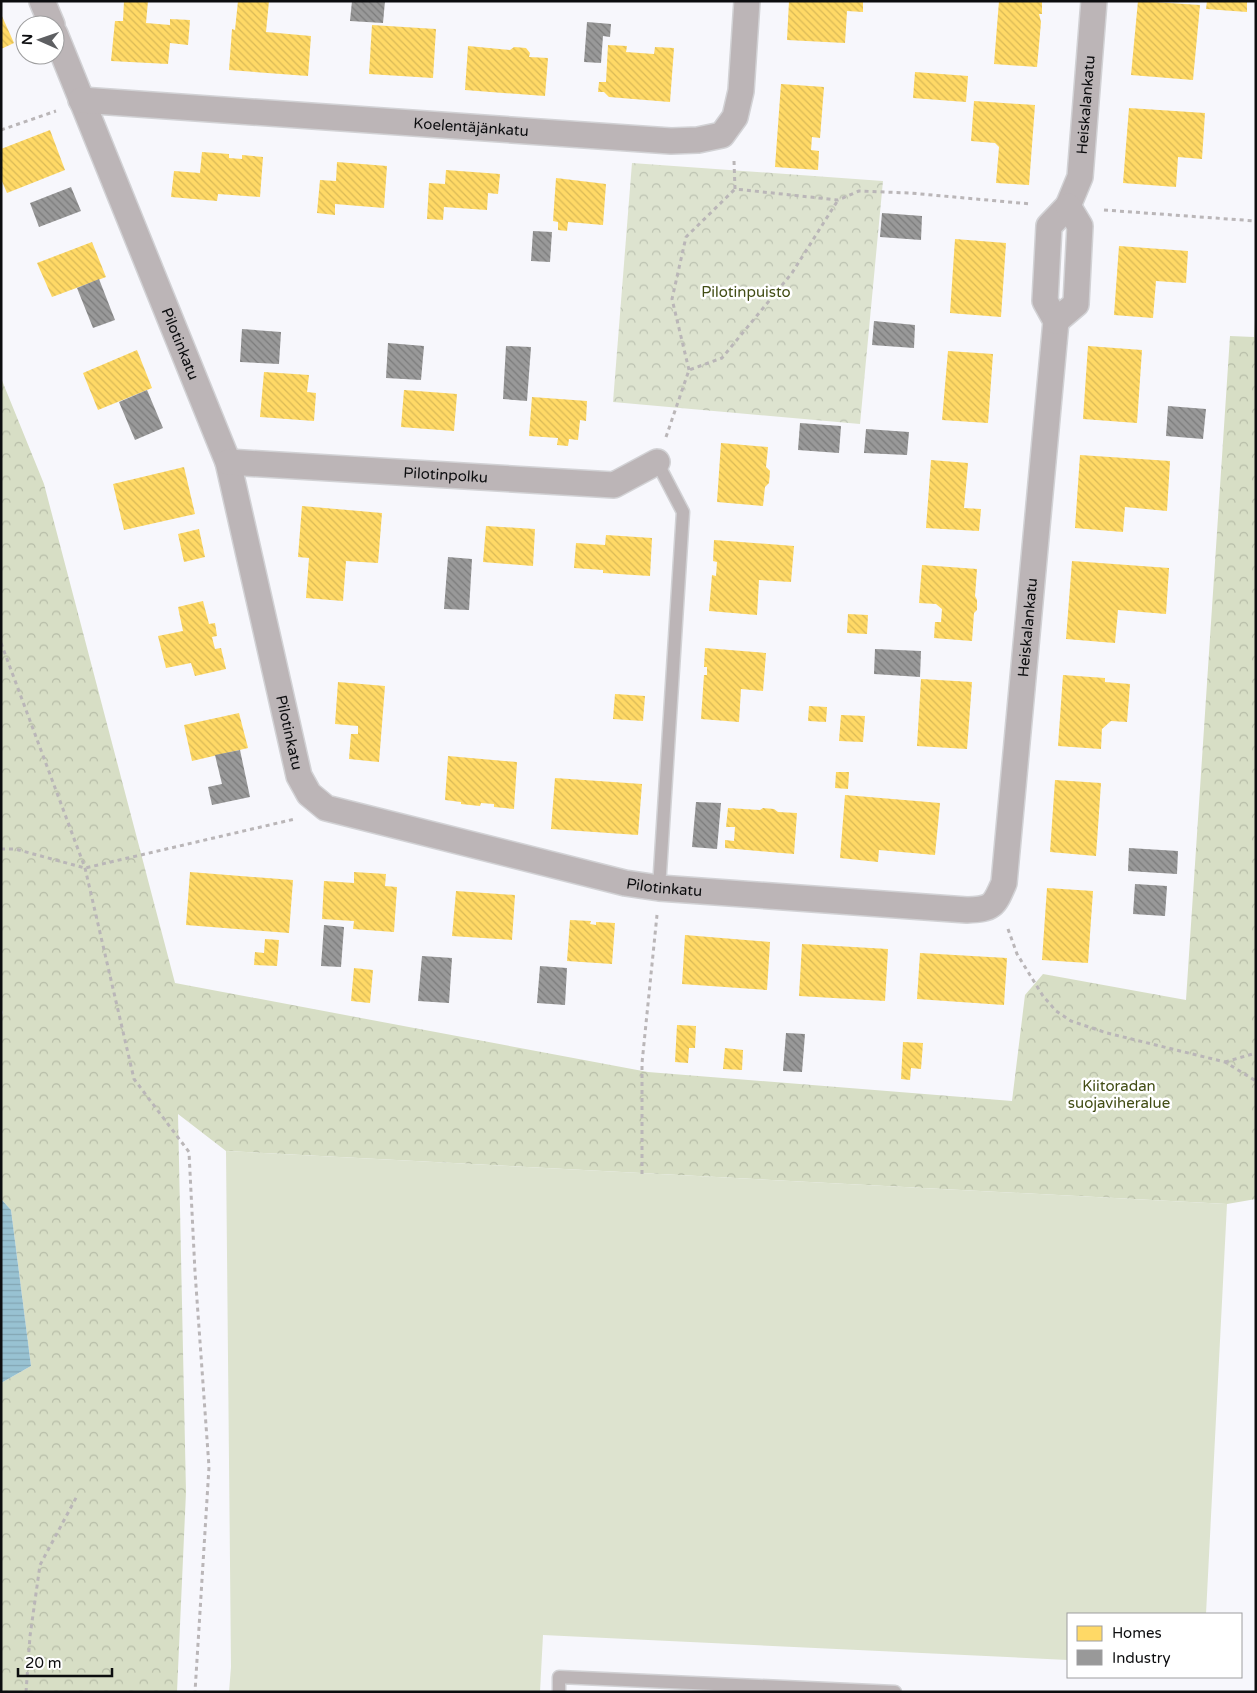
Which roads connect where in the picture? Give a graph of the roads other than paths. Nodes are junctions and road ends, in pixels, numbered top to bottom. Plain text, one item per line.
1 (42, 1) edge
2 (747, 1) edge
3 (1094, 1) edge
4 (48, 15) edge
5 (65, 59) edge
6 (81, 100) junction
7 (228, 462) junction
8 (657, 462) joint
9 (659, 898) junction
10 (967, 910) joint
11 (559, 1692) edge
12 (895, 1692) edge

1 - 4 street
2 - 6 street, Koelentäjänkatu
3 - 10 street, Heiskalankatu
5 - 6 street, Pilotinkatu
6 - 7 street, Pilotinkatu
7 - 8 street, Pilotinpolku
7 - 9 street, Pilotinkatu
8 - 9 lane
9 - 10 street, Pilotinkatu
11 - 12 lane

